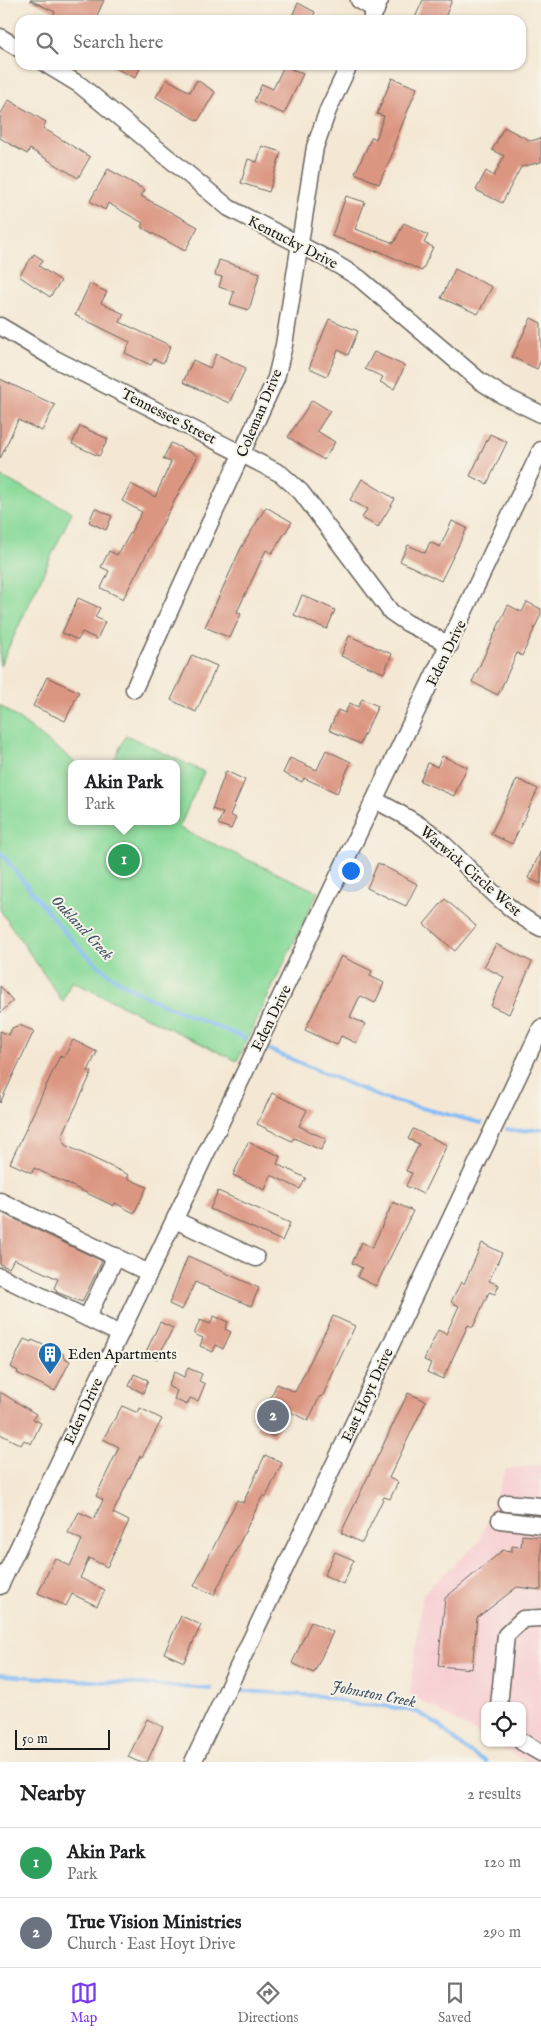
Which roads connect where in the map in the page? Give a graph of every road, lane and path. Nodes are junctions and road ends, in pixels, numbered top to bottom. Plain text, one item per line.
1 (358, 0) edge
2 (376, 10) edge
3 (1, 39) edge
4 (15, 46) edge
5 (55, 70) edge
6 (347, 70) edge
7 (300, 246) junction
8 (0, 326) edge
9 (541, 414) edge
10 (541, 450) edge
11 (243, 453) junction
12 (450, 645) junction
13 (134, 689) dead end
14 (375, 800) junction
15 (541, 928) edge
16 (541, 1028) edge
17 (0, 1201) edge
18 (175, 1220) junction
19 (116, 1256) junction
20 (256, 1258) dead end
21 (150, 1272) junction
22 (0, 1276) edge
23 (86, 1318) junction
24 (120, 1334) junction
25 (506, 1503) dead end
26 (541, 1506) edge
27 (500, 1520) dead end
28 (541, 1525) edge
29 (5, 1562) edge
30 (0, 1586) edge
31 (541, 1618) edge
32 (499, 1702) edge
33 (526, 1744) edge
34 (541, 1753) edge
35 (193, 1762) edge

1 - 2 street
3 - 4 street
5 - 7 street, Kentucky Drive
6 - 7 street, Coleman Drive
7 - 9 street, Kentucky Drive
7 - 11 street, Coleman Drive
8 - 11 street, Tennessee Street
10 - 12 street, Eden Drive
11 - 12 street, Tennessee Street
11 - 13 street, Coleman Drive
12 - 14 street, Eden Drive
14 - 15 street, Warwick Circle West
14 - 18 street, Eden Drive
16 - 35 street, East Hoyt Drive
17 - 19 street
18 - 20 street
18 - 21 street, Eden Drive
19 - 21 street
19 - 23 street
21 - 24 street, Eden Drive
22 - 23 street
23 - 24 street
24 - 29 street, Eden Drive
25 - 26 street
27 - 28 street
29 - 30 street, Eden Drive
31 - 32 street
33 - 34 street

